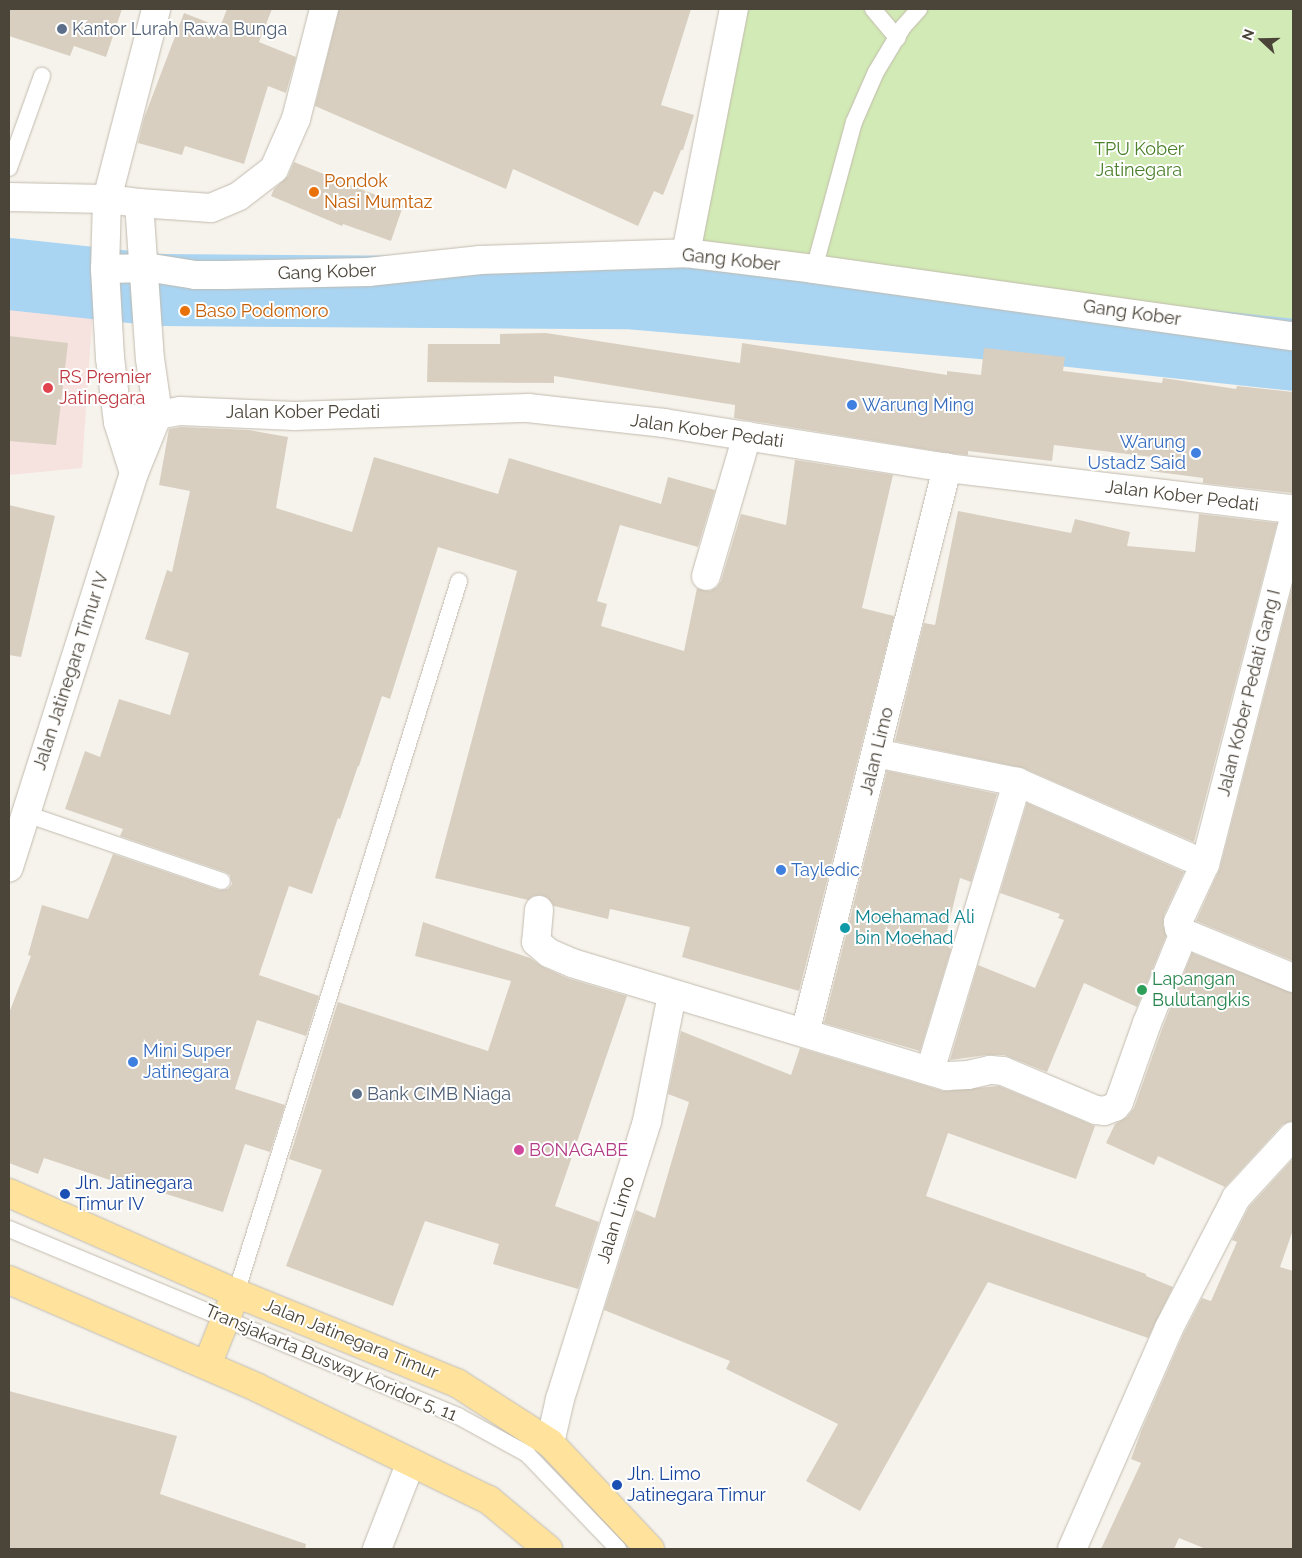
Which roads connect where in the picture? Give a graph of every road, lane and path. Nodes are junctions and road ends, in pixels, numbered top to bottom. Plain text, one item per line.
1 (156, 9) edge
2 (324, 9) edge
3 (734, 9) edge
4 (873, 9) edge
5 (919, 9) edge
6 (897, 38) junction
7 (42, 76) dead end
8 (9, 168) edge
9 (9, 197) edge
10 (107, 199) junction
11 (140, 203) junction
12 (686, 254) junction
13 (814, 269) junction
14 (143, 274) junction
15 (106, 275) junction
16 (1293, 336) edge
17 (158, 414) junction
18 (118, 422) junction
19 (747, 436) junction
20 (947, 468) junction
21 (134, 473) junction
22 (1293, 509) edge
23 (1293, 522) edge
24 (706, 576) dead end
25 (459, 581) dead end
26 (876, 754) junction
27 (1017, 782) junction
28 (26, 814) junction
29 (1205, 864) junction
30 (9, 868) edge
31 (222, 882) dead end
32 (539, 910) dead end
33 (1184, 933) junction
34 (1293, 978) edge
35 (672, 995) junction
36 (805, 1033) junction
37 (930, 1071) junction
38 (1293, 1136) edge
39 (9, 1193) edge
40 (9, 1229) edge
41 (9, 1280) edge
42 (236, 1292) junction
43 (226, 1318) junction
44 (207, 1364) junction
45 (550, 1442) junction
46 (411, 1462) junction
47 (377, 1549) edge
48 (548, 1549) edge
49 (618, 1549) edge
50 (650, 1549) edge
51 (1072, 1549) edge

1 - 10 street
2 - 11 street
3 - 12 street
4 - 6 lane
5 - 6 lane
6 - 13 lane
7 - 8 lane
9 - 10 street
10 - 11 street
10 - 15 street
11 - 14 street
12 - 13 street, Gang Kober
12 - 14 street, Gang Kober
13 - 16 street, Gang Kober
14 - 15 street, Gang Kober
14 - 17 street
15 - 18 street
17 - 18 street, Jalan Kober Pedati
17 - 19 street, Jalan Kober Pedati
17 - 21 street, Jalan Jatinegara Timur IV
18 - 21 street
19 - 20 street, Jalan Kober Pedati
19 - 24 street
20 - 22 street, Jalan Kober Pedati
20 - 26 street, Jalan Limo
21 - 28 street, Jalan Jatinegara Timur IV
23 - 29 street, Jalan Kober Pedati Gang I
25 - 42 lane
26 - 27 street
26 - 36 street, Jalan Limo
27 - 29 street
27 - 37 street
28 - 30 street, Jalan Jatinegara Timur IV
28 - 31 lane
29 - 33 street, Jalan Kober Pedati Gang I
32 - 35 street
33 - 34 street
33 - 37 street
35 - 36 street
35 - 45 street, Jalan Limo
36 - 37 street
38 - 51 street
39 - 42 main road, Jalan Jatinegara Timur
40 - 43 lane, Transjakarta Busway Koridor 5, 11
41 - 44 main road
42 - 43 main road
42 - 45 main road, Jalan Jatinegara Timur
43 - 44 main road
43 - 49 lane, Transjakarta Busway Koridor 5, 11
44 - 46 main road
45 - 50 main road, Jalan Jatinegara Timur
46 - 47 street
46 - 48 main road

